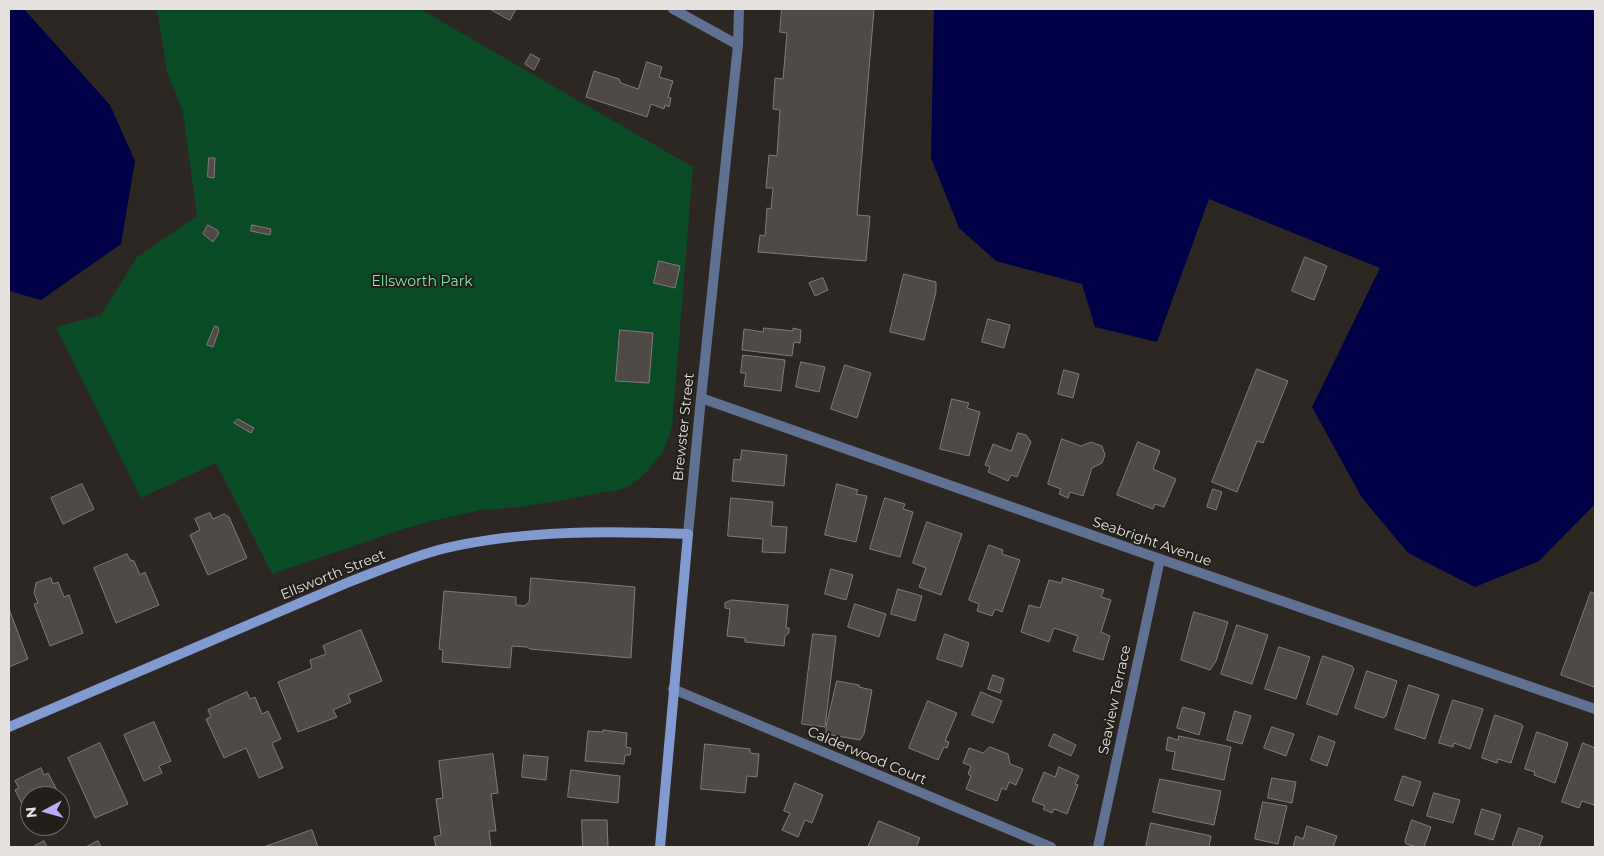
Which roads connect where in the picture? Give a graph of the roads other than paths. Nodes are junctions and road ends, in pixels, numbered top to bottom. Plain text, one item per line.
1 (673, 9) edge
2 (739, 9) edge
3 (738, 45) junction
4 (700, 398) junction
5 (688, 534) junction
6 (1160, 559) junction
7 (673, 689) junction
8 (1595, 709) edge
9 (9, 726) edge
10 (660, 847) edge
11 (1051, 847) edge
12 (1098, 847) edge

1 - 3 street
2 - 3 street, Brewster Street
3 - 4 street, Brewster Street
4 - 5 street, Brewster Street
4 - 6 street, Seabright Avenue
5 - 7 street, Brewster Street
5 - 9 street, Ellsworth Street
6 - 8 street, Seabright Avenue
6 - 12 street, Seaview Terrace
7 - 10 street, Brewster Street
7 - 11 street, Calderwood Court

